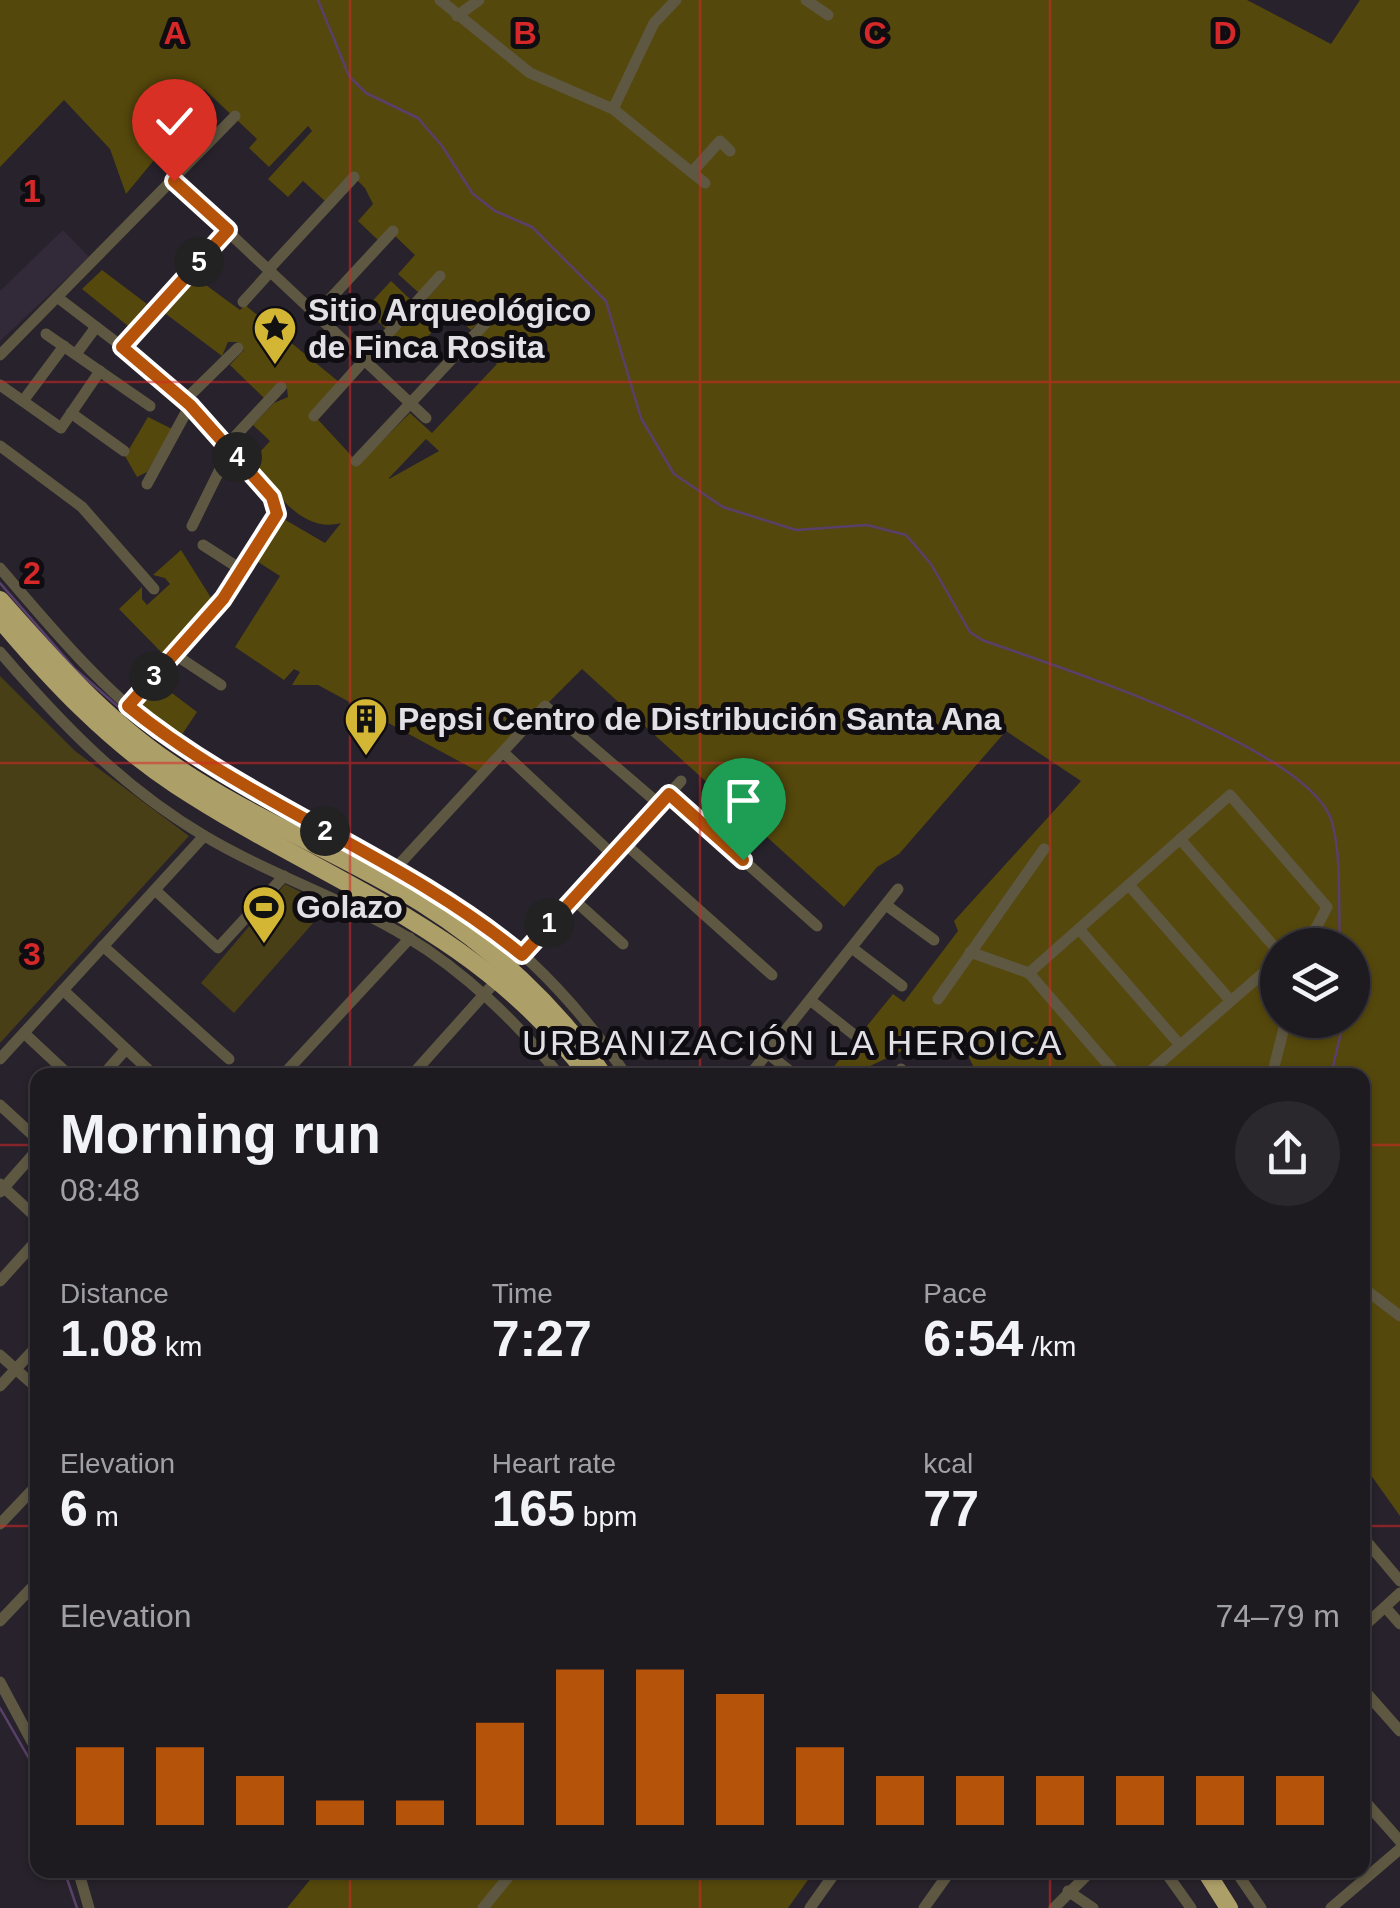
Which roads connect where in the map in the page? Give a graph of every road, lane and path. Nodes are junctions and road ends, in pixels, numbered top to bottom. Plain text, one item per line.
1 (440, 0) edge
2 (479, 0) edge
3 (676, 0) edge
4 (806, 0) edge
5 (828, 15) dead end
6 (457, 16) junction
7 (613, 109) junction
8 (235, 116) dead end
9 (730, 151) dead end
10 (692, 172) junction
11 (354, 177) dead end
12 (174, 181) junction
13 (705, 183) dead end
14 (228, 230) junction
15 (393, 232) dead end
16 (270, 270) junction
17 (440, 276) dead end
18 (58, 297) junction
19 (243, 302) dead end
20 (496, 311) dead end
21 (317, 313) junction
22 (96, 327) junction
23 (46, 334) dead end
24 (64, 346) junction
25 (122, 347) junction
26 (238, 348) dead end
27 (76, 354) junction
28 (0, 355) edge
29 (364, 360) junction
30 (100, 372) junction
31 (0, 385) edge
32 (281, 388) dead end
33 (23, 401) junction
34 (187, 403) junction
35 (412, 404) junction
36 (150, 406) dead end
37 (71, 413) junction
38 (314, 416) dead end
39 (426, 418) dead end
40 (0, 446) edge
41 (228, 447) junction
42 (124, 450) dead end
43 (356, 461) dead end
44 (148, 484) dead end
45 (192, 526) dead end
46 (203, 545) dead end
47 (0, 568) edge
48 (242, 570) junction
49 (154, 589) dead end
50 (0, 600) edge
51 (0, 619) edge
52 (0, 652) edge
53 (174, 654) junction
54 (221, 685) dead end
55 (128, 706) junction
56 (503, 752) junction
57 (682, 781) dead end
58 (669, 794) junction
59 (251, 802) junction
60 (659, 804) junction
61 (204, 836) junction
62 (1180, 839) junction
63 (623, 842) junction
64 (1044, 849) dead end
65 (612, 854) junction
66 (389, 875) junction
67 (284, 876) junction
68 (1129, 885) junction
69 (155, 890) junction
70 (898, 890) dead end
71 (572, 898) junction
72 (886, 904) junction
73 (816, 926) dead end
74 (1316, 928) edge
75 (1079, 929) junction
76 (1260, 930) edge
77 (410, 938) junction
78 (934, 940) dead end
79 (623, 944) dead end
80 (103, 946) junction
81 (852, 948) junction
82 (970, 952) junction
83 (522, 955) junction
84 (1029, 973) junction
85 (772, 975) dead end
86 (1260, 975) edge
87 (503, 976) junction
88 (902, 986) dead end
89 (62, 990) junction
90 (482, 996) junction
91 (938, 998) dead end
92 (810, 1000) junction
93 (1230, 1000) junction
94 (24, 1033) junction
95 (857, 1037) dead end
96 (1282, 1038) edge
97 (1180, 1045) junction
98 (126, 1049) junction
99 (767, 1053) junction
100 (0, 1058) edge
101 (229, 1059) dead end
102 (61, 1068) edge
103 (109, 1068) edge
104 (146, 1068) edge
105 (289, 1068) edge
106 (418, 1068) edge
107 (554, 1068) edge
108 (582, 1068) edge
109 (598, 1068) edge
110 (621, 1068) edge
111 (755, 1068) edge
112 (786, 1068) edge
113 (1111, 1068) edge
114 (1154, 1068) edge
115 (1274, 1068) edge
116 (0, 1104) edge
117 (30, 1132) edge
118 (30, 1157) edge
119 (1, 1188) edge
120 (30, 1212) edge
121 (30, 1248) edge
122 (0, 1281) edge
123 (1370, 1293) edge
124 (1400, 1316) edge
125 (30, 1354) edge
126 (0, 1356) edge
127 (16, 1369) junction
128 (30, 1382) edge
129 (0, 1386) edge
130 (30, 1492) edge
131 (0, 1524) edge
132 (1370, 1546) edge
133 (1400, 1582) edge
134 (30, 1589) edge
135 (1400, 1592) edge
136 (1386, 1608) junction
137 (0, 1621) edge
138 (1370, 1621) edge
139 (1400, 1624) edge
140 (0, 1682) edge
141 (1370, 1697) edge
142 (1400, 1731) edge
143 (30, 1738) edge
144 (1370, 1807) edge
145 (1400, 1841) edge
146 (1400, 1850) edge
147 (1370, 1875) edge
148 (80, 1878) edge
149 (507, 1878) edge
150 (831, 1878) edge
151 (945, 1878) edge
152 (1080, 1878) edge
153 (1170, 1878) edge
154 (1197, 1878) edge
155 (1210, 1878) edge
156 (1241, 1878) edge
157 (1367, 1878) edge
158 (1068, 1891) junction
159 (89, 1908) edge
160 (482, 1908) edge
161 (810, 1908) edge
162 (924, 1908) edge
163 (1054, 1908) edge
164 (1093, 1908) edge
165 (1191, 1908) edge
166 (1216, 1908) edge
167 (1230, 1908) edge
168 (1262, 1908) edge
169 (1331, 1908) edge

1 - 6 street
2 - 6 street
3 - 7 street
4 - 5 street
6 - 7 street
7 - 10 street
8 - 12 street
9 - 10 street
10 - 13 street
11 - 16 street
12 - 14 street
12 - 18 street
14 - 16 street
14 - 25 street
15 - 21 street
16 - 19 street
16 - 21 street
17 - 29 street
18 - 22 street
18 - 28 street
20 - 35 street
21 - 29 street
22 - 25 street
22 - 27 street
23 - 24 street
24 - 27 street
24 - 33 street
25 - 34 street
26 - 34 street
27 - 30 street
29 - 35 street
29 - 38 street
30 - 36 street
30 - 37 street
31 - 33 street
32 - 41 street
33 - 37 street
34 - 41 street
34 - 44 street
35 - 39 street
35 - 43 street
37 - 42 street
40 - 49 street
41 - 45 street
41 - 48 street
46 - 48 street
47 - 55 street
48 - 53 street
50 - 59 highway
51 - 87 highway
52 - 61 street
53 - 54 street
53 - 55 street
55 - 59 street
56 - 60 street
56 - 65 street
56 - 66 street
57 - 58 street
58 - 60 street
58 - 73 street
59 - 66 highway
60 - 63 street
61 - 67 street
61 - 69 street
62 - 68 street
62 - 74 street
62 - 76 street
63 - 65 street
63 - 85 street
64 - 82 street
65 - 71 street
66 - 83 street
66 - 87 highway
67 - 69 street
67 - 77 street
68 - 75 street
68 - 93 street
69 - 80 street
70 - 72 street
71 - 79 street
71 - 83 street
72 - 78 street
72 - 81 street
75 - 84 street
75 - 97 street
77 - 90 street
77 - 105 street
80 - 89 street
80 - 101 street
81 - 88 street
81 - 92 street
82 - 84 street
82 - 91 street
83 - 87 street
83 - 110 street
84 - 113 street
86 - 93 street
87 - 90 street
87 - 108 highway
87 - 109 highway
89 - 94 street
89 - 98 street
90 - 106 street
90 - 107 street
92 - 95 street
92 - 99 street
93 - 97 street
94 - 100 street
94 - 102 street
96 - 115 street
97 - 114 street
98 - 103 street
98 - 104 street
99 - 111 street
99 - 112 street
116 - 117 street
118 - 119 street
119 - 120 street
121 - 122 street
123 - 124 street
125 - 127 street
126 - 127 street
127 - 128 street
127 - 129 street
130 - 131 street
132 - 133 street
134 - 137 street
135 - 136 street
136 - 138 street
136 - 139 street
140 - 143 street
141 - 142 street
144 - 145 street
146 - 147 street
148 - 159 street
149 - 160 street
150 - 161 street
151 - 162 street
152 - 158 street
153 - 165 street
154 - 166 highway
155 - 167 highway
156 - 168 street
157 - 169 street
158 - 163 street
158 - 164 street

